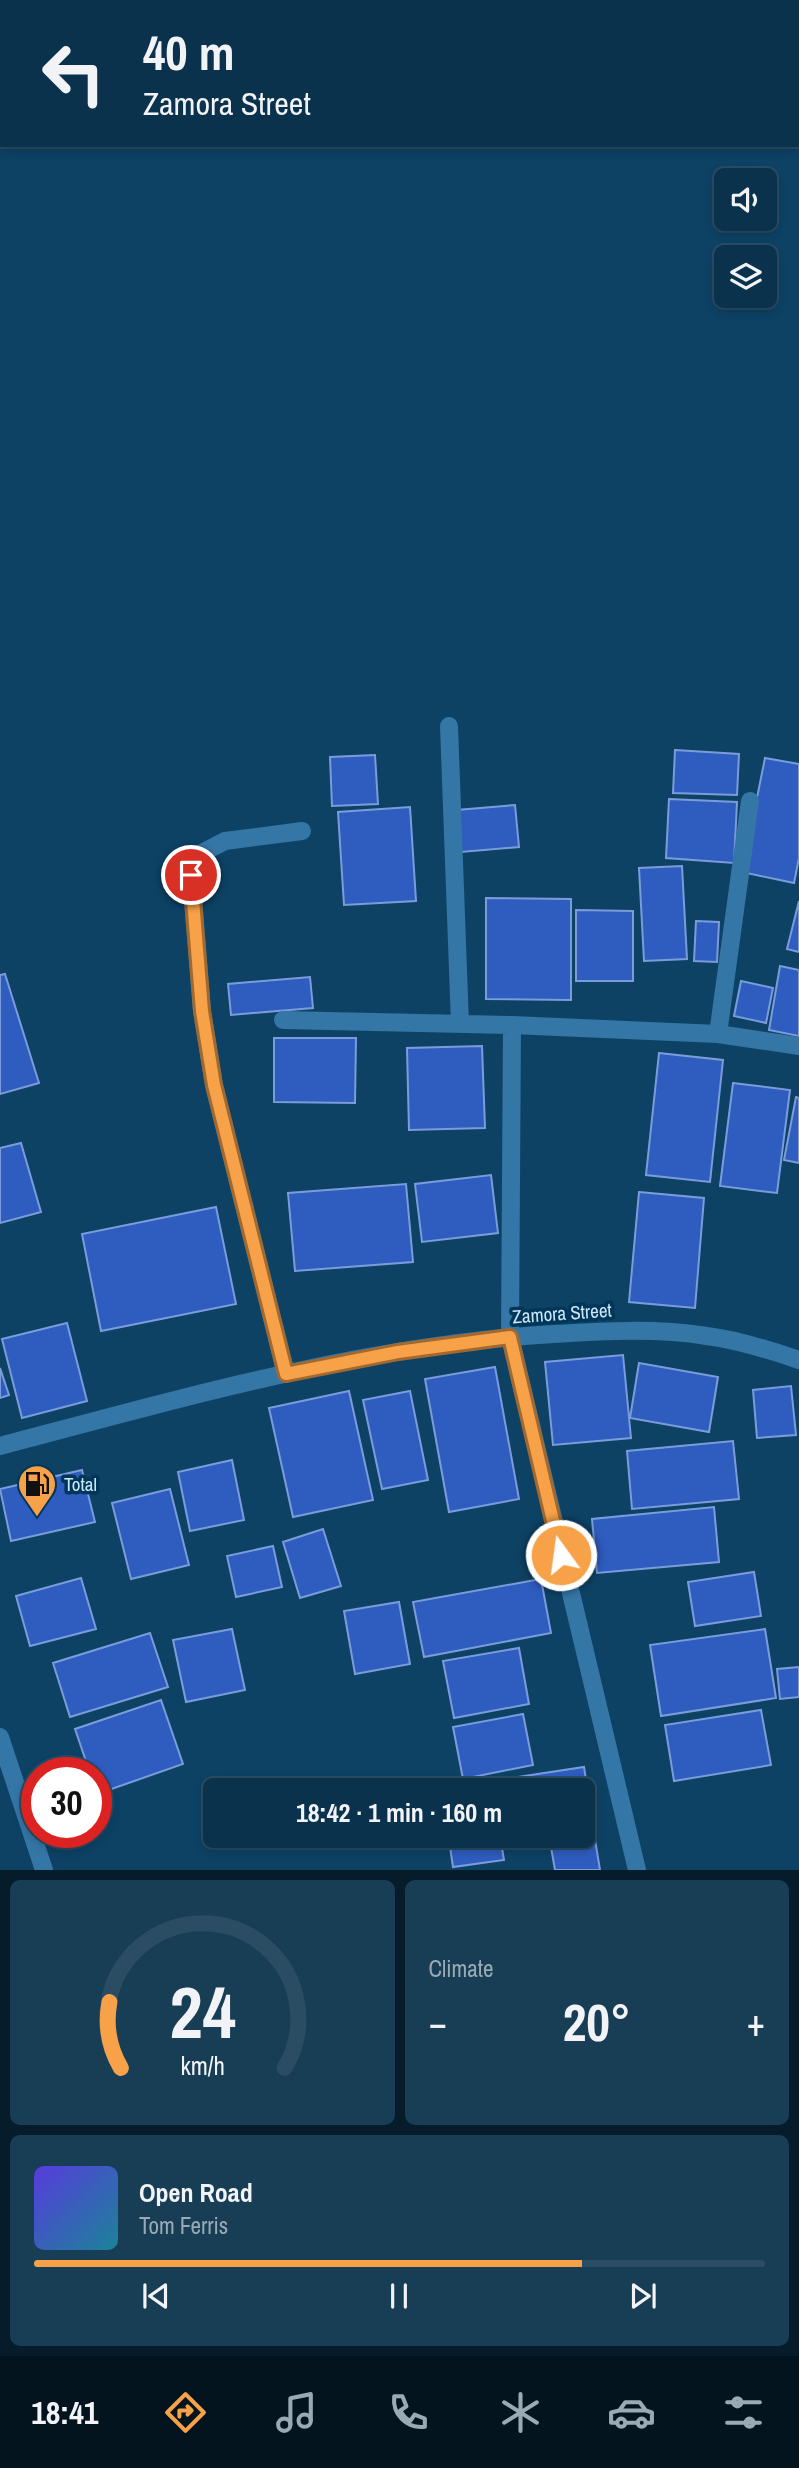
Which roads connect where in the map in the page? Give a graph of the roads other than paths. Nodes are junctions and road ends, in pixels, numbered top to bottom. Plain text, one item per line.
1 (449, 726) dead end
2 (750, 801) dead end
3 (302, 831) dead end
4 (283, 1020) dead end
5 (460, 1024) junction
6 (512, 1025) junction
7 (718, 1034) junction
8 (799, 1046) edge
9 (510, 1337) junction
10 (799, 1360) edge
11 (286, 1374) junction
12 (0, 1446) edge
13 (0, 1737) edge
14 (44, 1870) edge
15 (638, 1870) edge

1 - 5 street
2 - 7 street
3 - 11 street
4 - 5 street
5 - 6 street
6 - 7 street
6 - 9 street
7 - 8 street
9 - 10 street, Zamora Street
9 - 11 street, Zamora Street
9 - 15 street
11 - 12 street, Zamora Street
13 - 14 street

